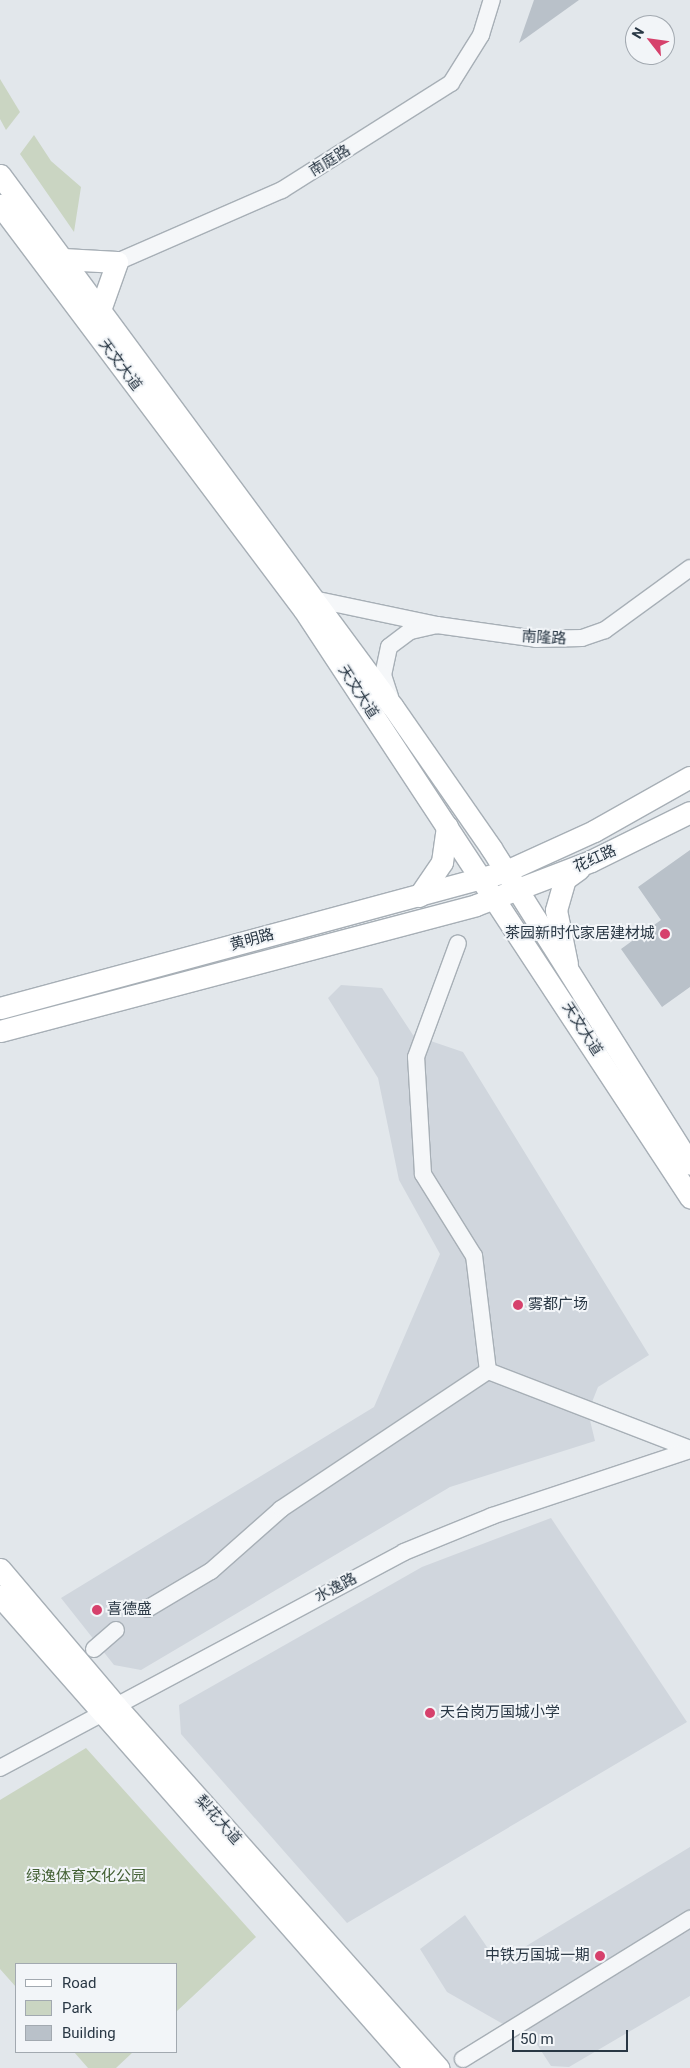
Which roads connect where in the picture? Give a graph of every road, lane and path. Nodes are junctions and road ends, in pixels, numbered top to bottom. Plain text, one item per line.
1 (492, 0) edge
2 (0, 175) edge
3 (0, 205) edge
4 (63, 259) junction
5 (117, 262) junction
6 (100, 310) junction
7 (690, 568) edge
8 (318, 600) junction
9 (437, 625) junction
10 (393, 706) junction
11 (690, 777) edge
12 (690, 783) edge
13 (690, 805) edge
14 (690, 812) edge
15 (447, 826) junction
16 (591, 861) junction
17 (499, 884) junction
18 (419, 896) junction
19 (458, 943) dead end
20 (568, 974) junction
21 (0, 1008) edge
22 (0, 1031) edge
23 (690, 1164) edge
24 (690, 1197) edge
25 (488, 1371) junction
26 (690, 1450) edge
27 (0, 1569) edge
28 (0, 1596) edge
29 (147, 1610) dead end
30 (116, 1630) dead end
31 (94, 1649) dead end
32 (108, 1710) junction
33 (0, 1768) edge
34 (690, 1919) edge
35 (464, 2059) dead end
36 (415, 2068) edge
37 (439, 2068) edge

1 - 5 street, 南庭路
2 - 4 main road, 天文大道
3 - 15 main road, 天文大道
4 - 5 main road
4 - 6 main road, 天文大道
5 - 6 main road
6 - 8 main road, 天文大道
7 - 9 street, 南隆路
8 - 9 street, 南隆路
8 - 10 main road, 天文大道
9 - 10 street
10 - 17 main road, 天文大道
11 - 17 main road, 花红路
12 - 13 main road
14 - 16 main road, 花红路
15 - 17 main road, 天文大道
15 - 18 main road
16 - 17 main road, 花红路
16 - 20 main road
17 - 18 main road, 黄明路
17 - 20 main road, 天文大道
17 - 22 main road, 黄明路
17 - 24 main road, 天文大道
18 - 21 main road, 黄明路
19 - 25 street
20 - 23 main road, 天文大道
25 - 26 street
25 - 29 street
26 - 32 street, 水逸路
27 - 32 main road, 梨花大道
28 - 32 main road, 梨花大道
30 - 31 street
32 - 33 street, 水逸路
32 - 36 main road, 梨花大道
32 - 37 main road, 梨花大道
34 - 35 street

